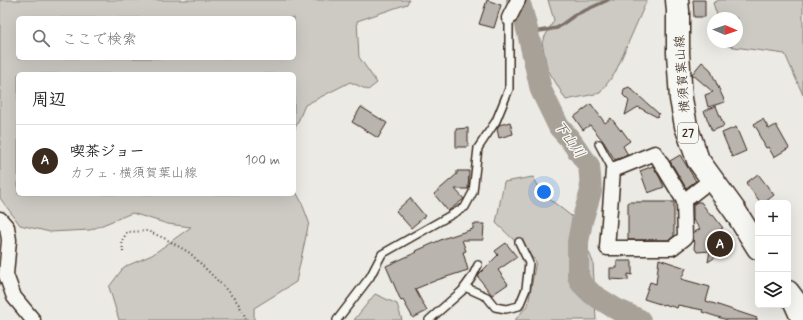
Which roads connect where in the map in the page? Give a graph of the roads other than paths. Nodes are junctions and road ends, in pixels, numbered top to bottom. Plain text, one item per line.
1 (518, 0) edge
2 (677, 0) edge
3 (509, 18) joint
4 (599, 144) dead end
5 (613, 170) junction
6 (712, 180) junction
7 (684, 201) junction
8 (0, 219) edge
9 (520, 242) dead end
10 (755, 243) edge
11 (478, 265) dead end
12 (465, 287) junction
13 (791, 296) edge
14 (33, 320) edge
15 (337, 320) edge
16 (429, 320) edge
17 (803, 320) edge

1 - 3 street
2 - 6 main road, 横須賀葉山線 / 27
3 - 15 lane
4 - 5 lane
5 - 7 street
5 - 7 street
6 - 7 street
6 - 10 main road, 横須賀葉山線 / 27
8 - 14 street
9 - 12 lane
11 - 12 lane
12 - 16 lane
13 - 17 main road

